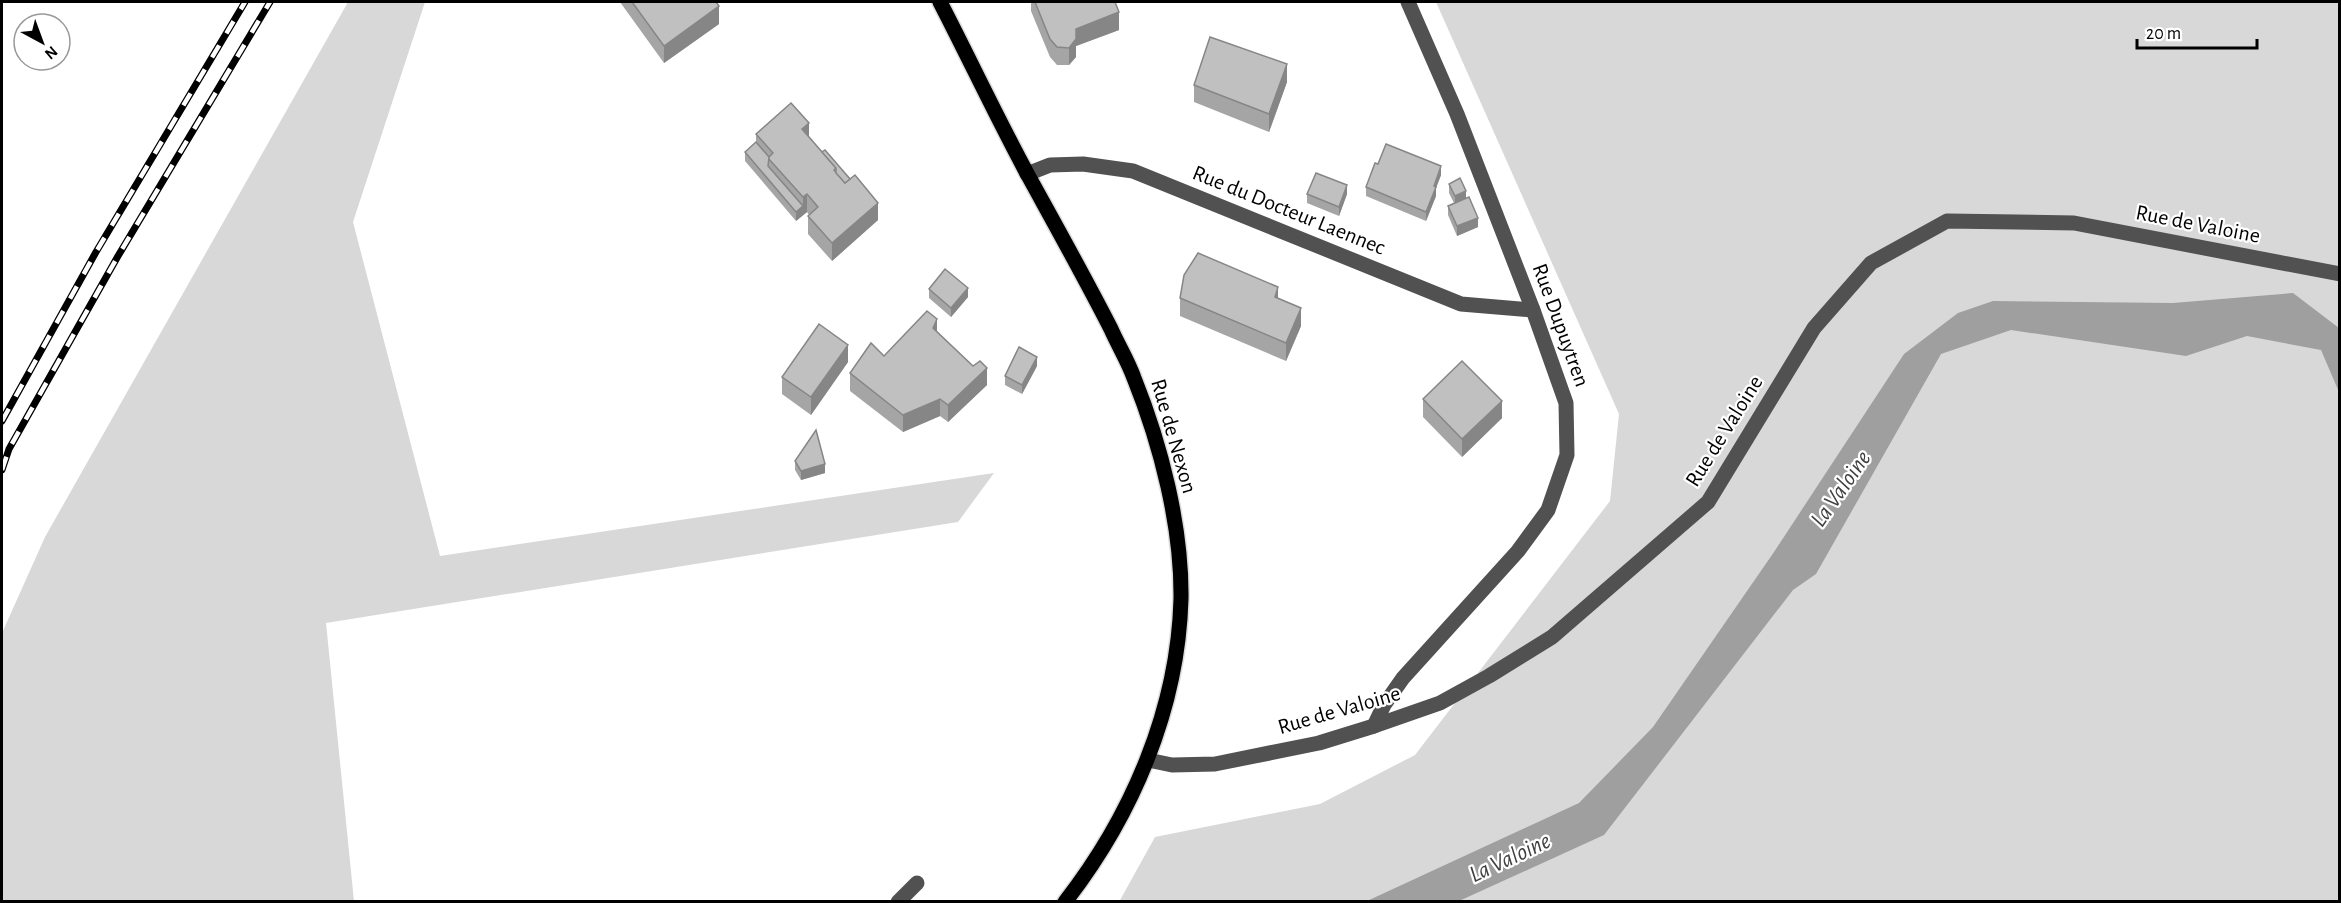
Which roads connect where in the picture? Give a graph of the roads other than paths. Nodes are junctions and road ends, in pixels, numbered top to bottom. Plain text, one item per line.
1 (940, 2) edge
2 (1408, 2) edge
3 (1027, 174) junction
4 (2340, 274) edge
5 (1533, 310) junction
6 (1374, 726) junction
7 (1148, 760) junction
8 (917, 883) dead end
9 (898, 902) edge
10 (1065, 902) edge

1 - 3 main road, Rue de Nexon
2 - 5 street, Rue Dupuytren
3 - 5 street, Rue du Docteur Laennec
3 - 7 main road, Rue de Nexon
4 - 6 street, Rue de Valoine
5 - 6 street, Rue Dupuytren
6 - 7 street, Rue de Valoine
7 - 10 main road, Rue de Nexon
8 - 9 street

